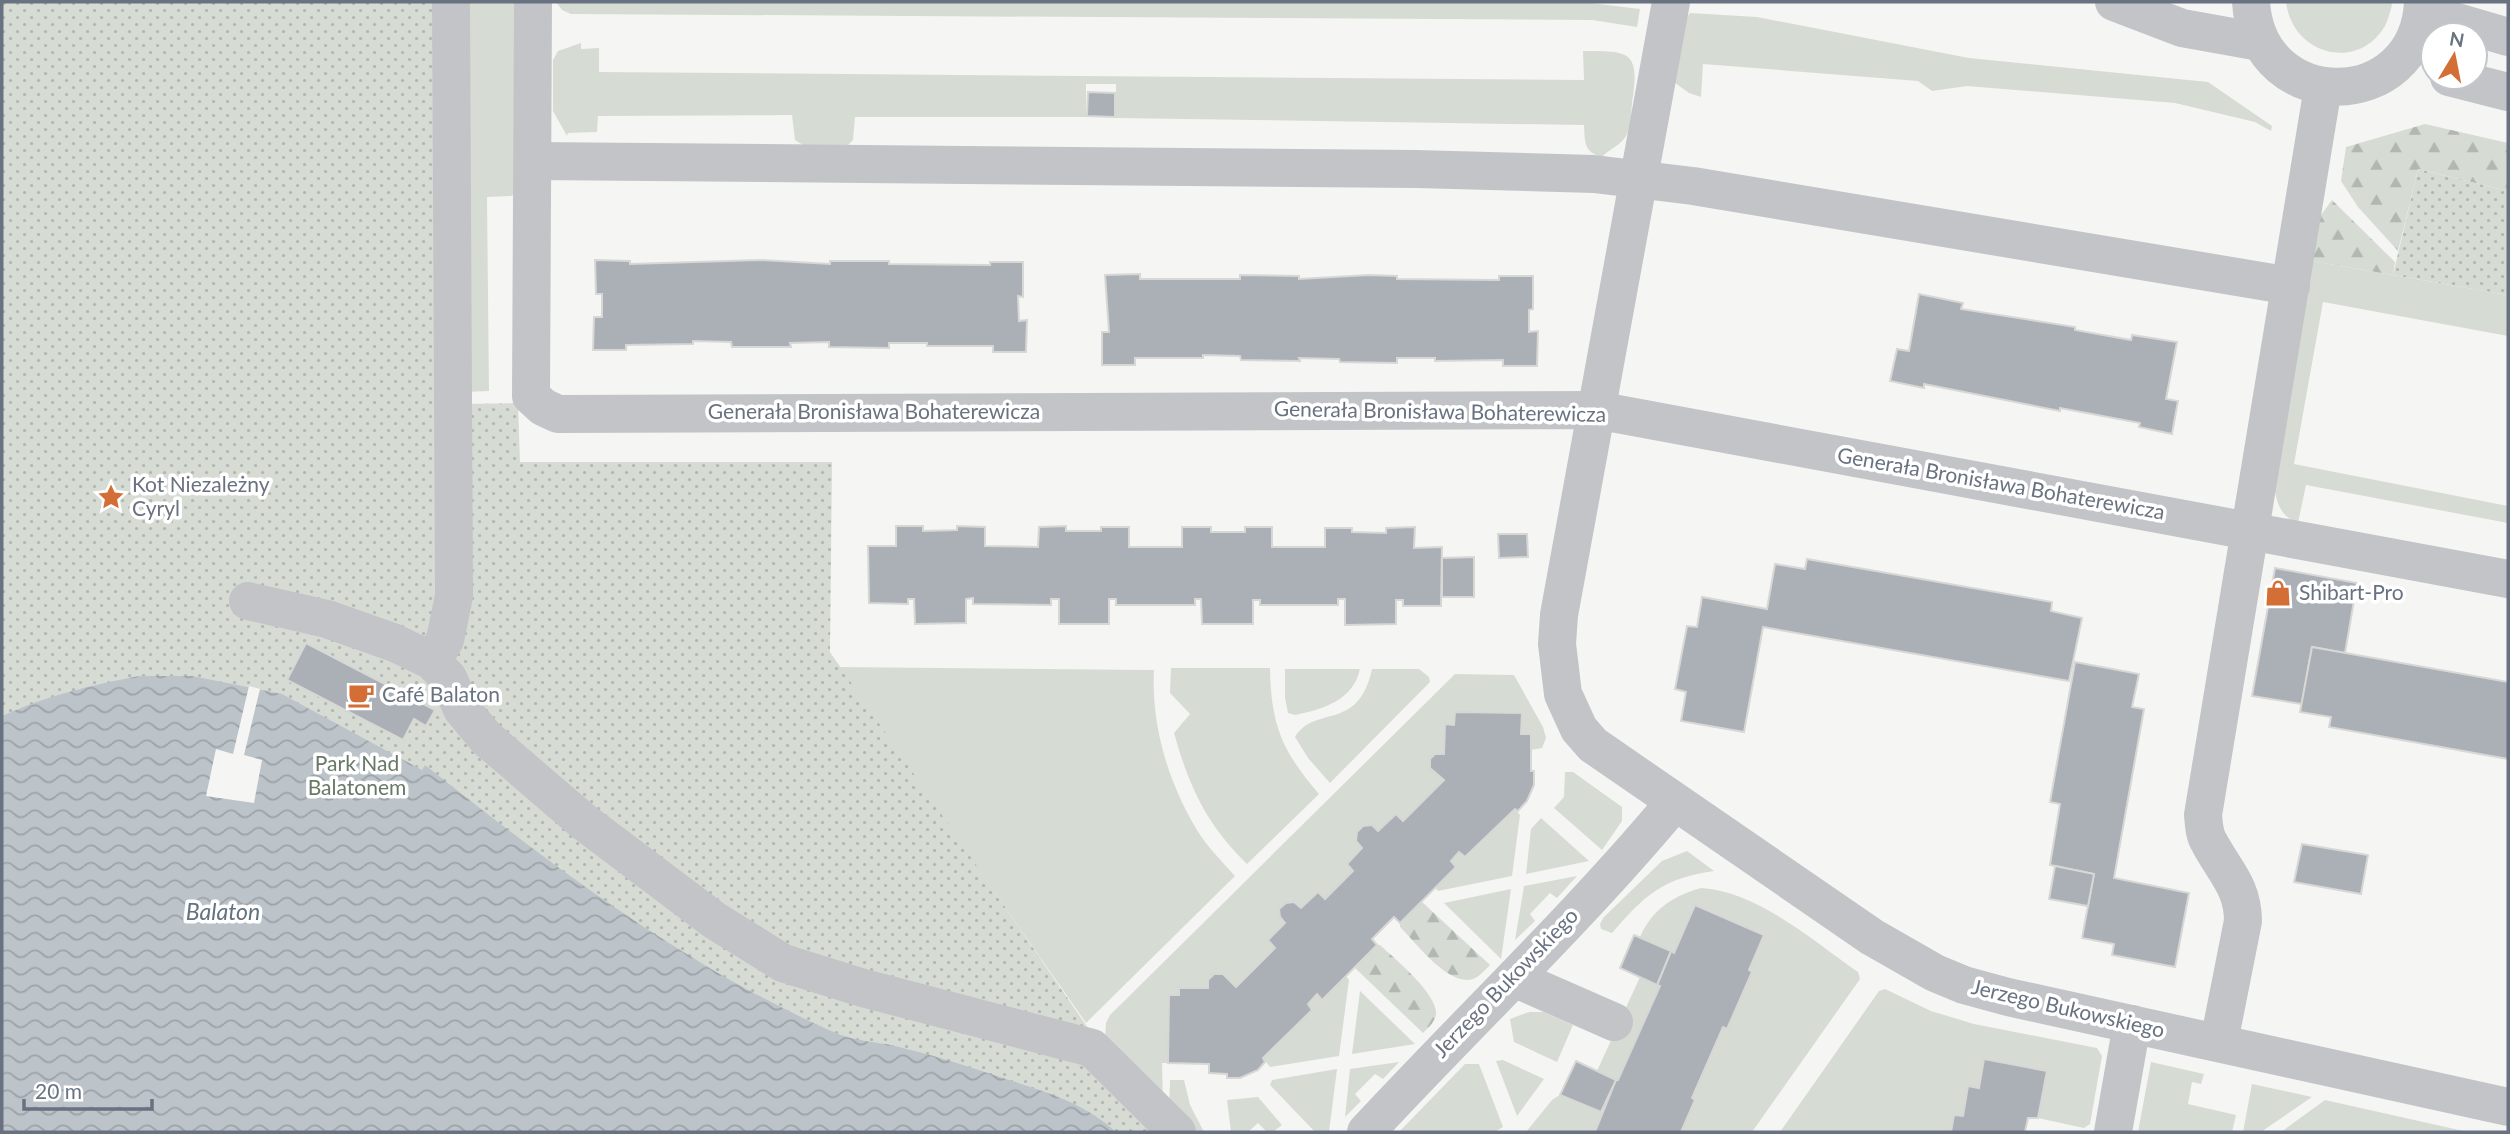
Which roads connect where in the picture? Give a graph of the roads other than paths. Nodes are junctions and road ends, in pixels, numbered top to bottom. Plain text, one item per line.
1 (451, 2) edge
2 (533, 2) edge
3 (1671, 2) edge
4 (2114, 2) edge
5 (2251, 2) edge
6 (2423, 3) edge
7 (2508, 37) edge
8 (2260, 42) junction
9 (2416, 67) edge
10 (2323, 87) junction
11 (2489, 87) edge
12 (2508, 92) edge
13 (533, 161) junction
14 (1637, 178) junction
15 (2291, 286) junction
16 (1595, 410) junction
17 (2251, 530) junction
18 (2508, 579) edge
19 (248, 601) dead end
20 (432, 661) junction
21 (1674, 803) junction
22 (1514, 978) junction
23 (1614, 1022) dead end
24 (2132, 1024) junction
25 (2219, 1042) junction
26 (2508, 1107) edge
27 (1177, 1132) edge
28 (1366, 1132) edge
29 (2113, 1132) edge

1 - 20 street
2 - 13 street
3 - 14 street, Jerzego Bukowskiego
4 - 8 street
5 - 8 street
6 - 7 street
6 - 9 street
8 - 10 street
9 - 10 street
10 - 15 street
11 - 12 street
13 - 14 street
13 - 16 street, Generała Bronisława Bohaterewicza
14 - 15 street
14 - 16 street, Jerzego Bukowskiego
15 - 17 street
16 - 17 street, Generała Bronisława Bohaterewicza
16 - 21 street, Jerzego Bukowskiego
17 - 18 street, Generała Bronisława Bohaterewicza
17 - 25 street
19 - 20 street
20 - 27 street
21 - 22 street, Jerzego Bukowskiego
21 - 24 street, Jerzego Bukowskiego
22 - 23 street
22 - 28 street, Jerzego Bukowskiego
24 - 25 street, Jerzego Bukowskiego
24 - 29 street
25 - 26 street, Jerzego Bukowskiego

